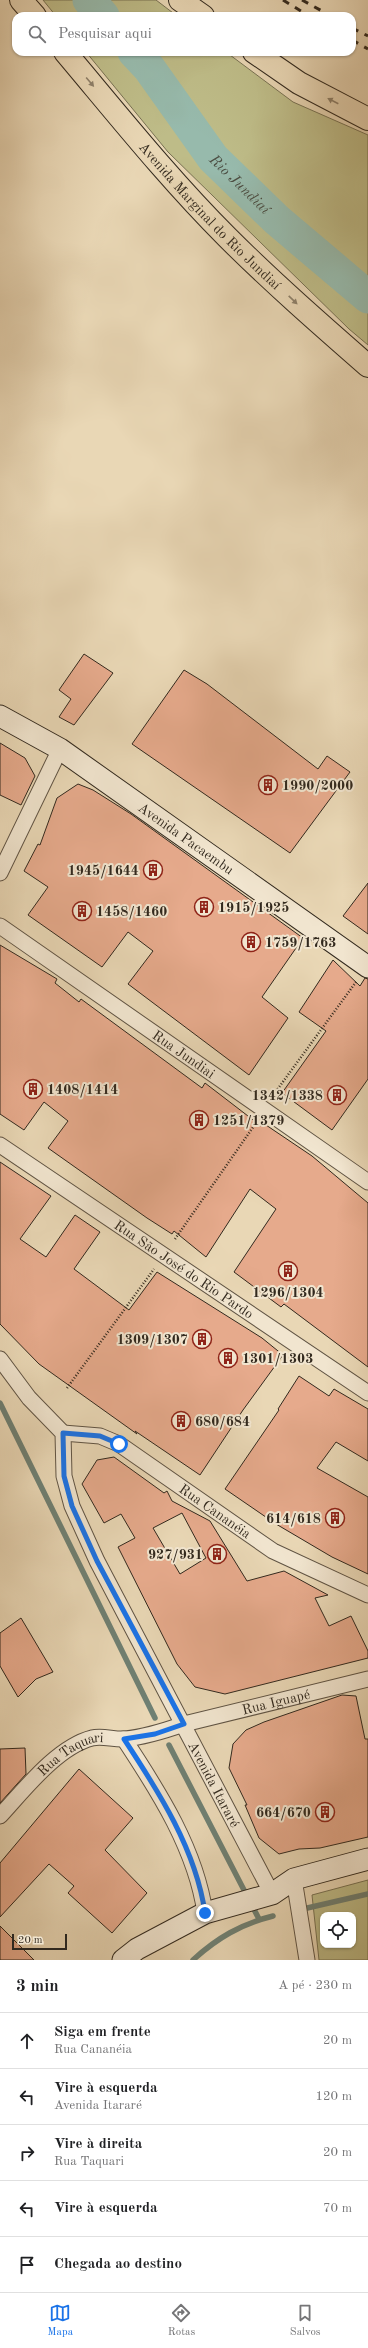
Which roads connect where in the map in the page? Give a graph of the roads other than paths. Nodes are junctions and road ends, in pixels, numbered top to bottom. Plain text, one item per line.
1 (21, 0) edge
2 (180, 0) edge
3 (32, 12) edge
4 (197, 12) edge
5 (68, 56) edge
6 (260, 56) edge
7 (368, 118) edge
8 (368, 366) edge
9 (0, 716) edge
10 (60, 749) junction
11 (0, 873) edge
12 (0, 926) edge
13 (364, 972) edge
14 (0, 1145) edge
15 (368, 1182) edge
16 (0, 1359) edge
17 (368, 1393) edge
18 (63, 1433) junction
19 (368, 1595) edge
20 (368, 1679) edge
21 (184, 1724) junction
22 (124, 1739) junction
23 (0, 1816) edge
24 (368, 1859) edge
25 (294, 1879) junction
26 (272, 1894) junction
27 (205, 1913) junction
28 (304, 1959) edge
29 (123, 1960) edge

1 - 3 main road
2 - 4 main road
5 -> 8 main road, Avenida Marginal do Rio Jundiaí
7 -> 6 main road
9 - 10 main road, Avenida Pacaembu
10 - 11 street
10 - 13 main road, Avenida Pacaembu
12 - 15 street, Rua Jundiai
14 - 17 street, Rua São José do Rio Pardo
16 - 18 street
18 - 19 street, Rua Cananéia
18 - 21 street, Avenida Itararé
20 - 21 street, Rua Iguapé
21 - 22 street, Rua Taquari
21 - 26 street, Avenida Itararé
22 - 23 street, Rua Taquari
22 - 27 street
24 - 25 main road
25 - 26 main road
25 - 28 street
26 - 27 main road
27 - 29 main road

